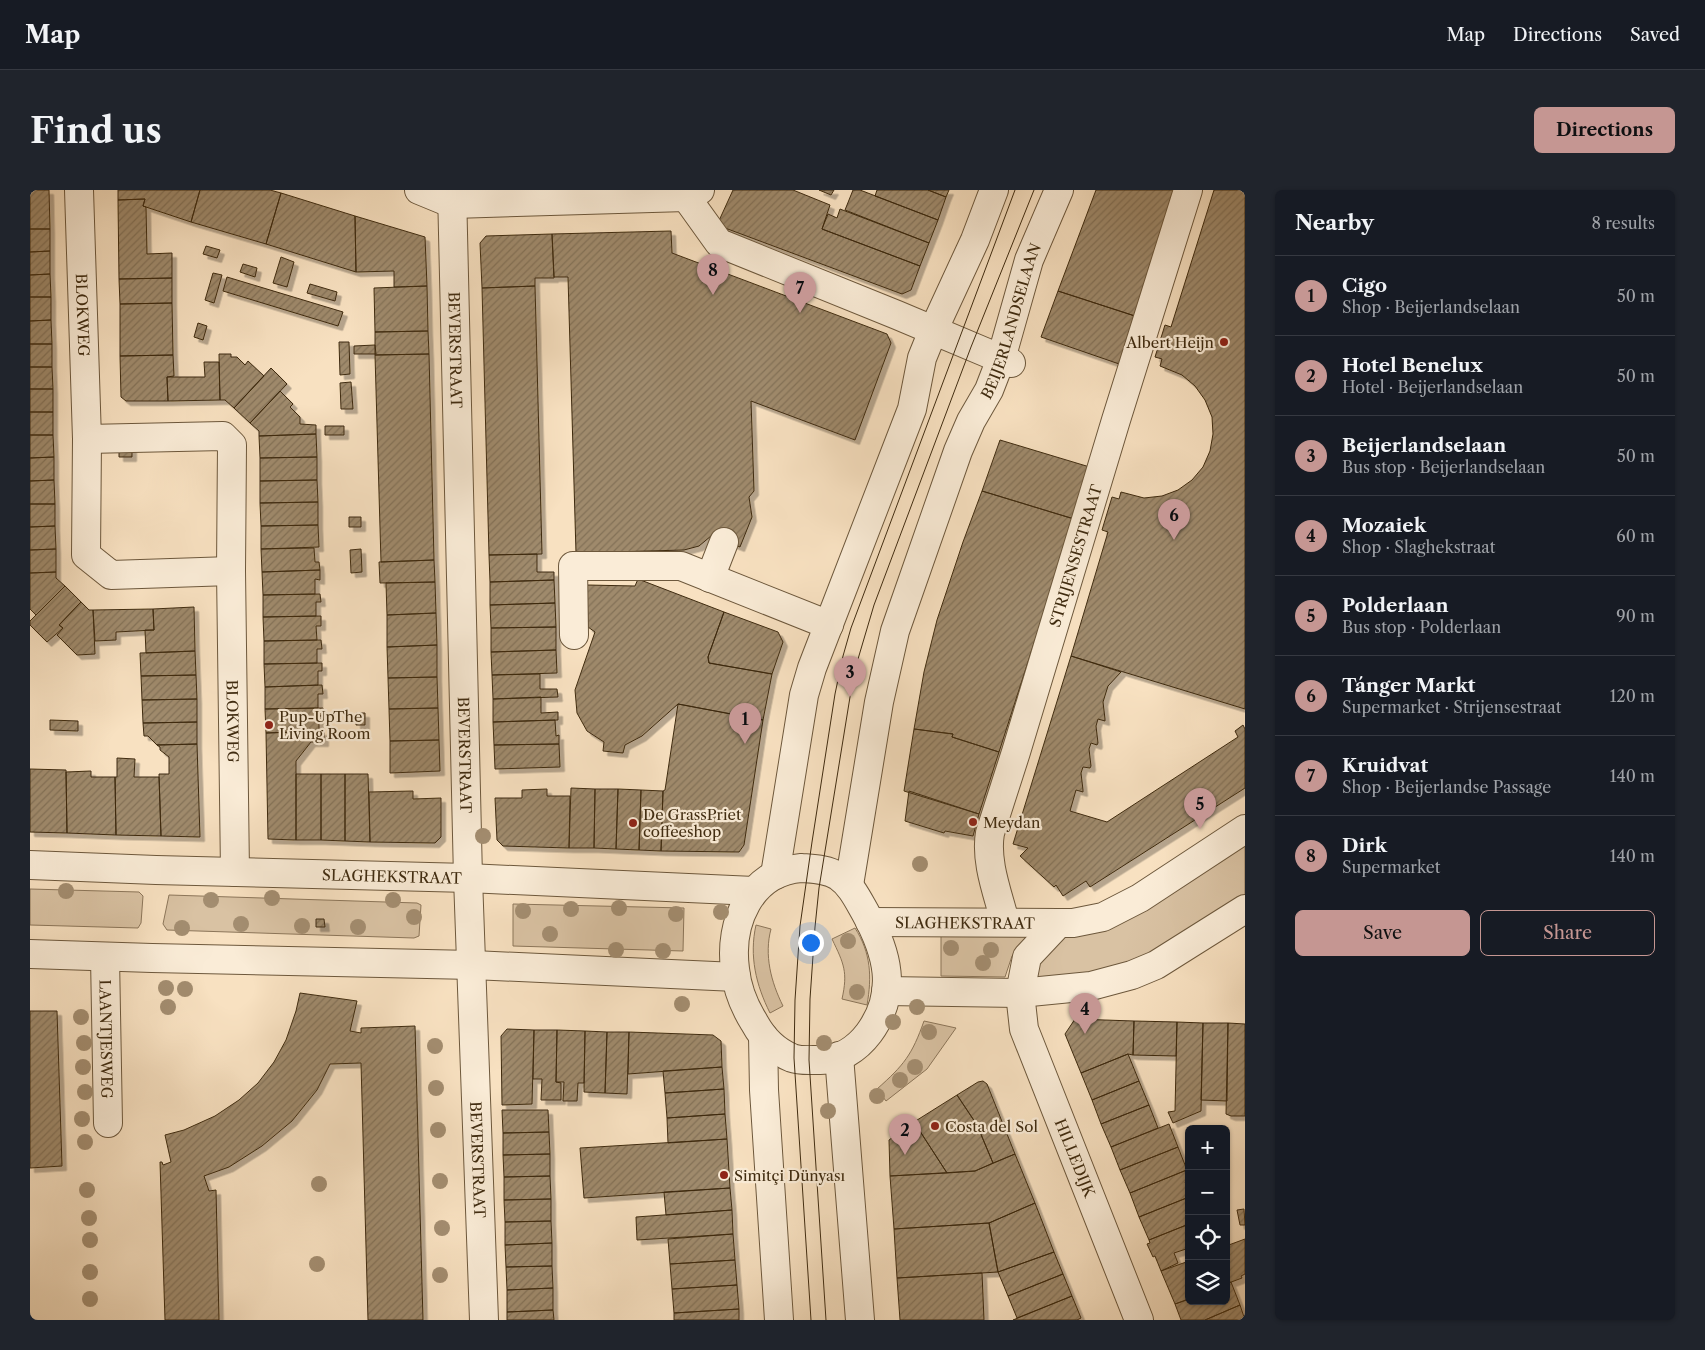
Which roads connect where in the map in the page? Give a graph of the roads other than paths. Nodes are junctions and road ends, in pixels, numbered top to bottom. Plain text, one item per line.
1 (79, 190) edge
2 (419, 190) edge
3 (994, 190) edge
4 (1059, 190) edge
5 (1188, 190) edge
6 (690, 192) edge
7 (453, 197) edge
8 (933, 331) junction
9 (1006, 361) junction
10 (87, 439) junction
11 (724, 542) dead end
12 (231, 571) junction
13 (710, 578) junction
14 (829, 624) junction
15 (574, 635) dead end
16 (1245, 829) edge
17 (30, 865) edge
18 (235, 872) junction
19 (468, 878) junction
20 (764, 883) junction
21 (849, 885) junction
22 (1245, 909) edge
23 (870, 922) junction
24 (1005, 922) junction
25 (1059, 923) junction
26 (30, 954) edge
27 (105, 956) junction
28 (473, 965) junction
29 (736, 978) junction
30 (886, 991) junction
31 (1020, 993) junction
32 (763, 1036) junction
33 (839, 1056) junction
34 (108, 1122) dead end
35 (484, 1320) edge
36 (779, 1320) edge
37 (860, 1320) edge
38 (1138, 1320) edge

1 - 10 street, BLOKWEG
2 - 7 street
3 - 8 street
4 - 9 street, BEIJERLANDSELAAN
5 - 24 street, STRIJENSESTRAAT
6 - 7 street
6 - 8 street
7 - 19 street, BEVERSTRAAT
8 - 9 street
8 - 14 street
9 - 21 street, BEIJERLANDSELAAN
10 - 12 street, BLOKWEG
10 - 12 street, BLOKWEG
11 - 13 street
12 - 18 street, BLOKWEG
13 - 14 street
13 - 15 street
14 - 20 street
16 - 25 street, SLAGHEKSTRAAT
17 - 18 street, SLAGHEKSTRAAT
18 - 19 street, SLAGHEKSTRAAT
19 - 20 street, SLAGHEKSTRAAT
19 - 28 street, BEVERSTRAAT
20 - 21 street
20 - 29 street
21 - 23 street
22 - 31 street
23 - 24 street, SLAGHEKSTRAAT
23 - 30 street
24 - 25 street, SLAGHEKSTRAAT
25 - 31 street, SLAGHEKSTRAAT
26 - 27 street
27 - 28 street
27 - 34 street, LAANTJESWEG
28 - 29 street
28 - 35 street, BEVERSTRAAT
29 - 32 street
30 - 31 street
30 - 33 street
31 - 38 street, HILLEDIJK
32 - 33 street
32 - 36 street
33 - 37 street

